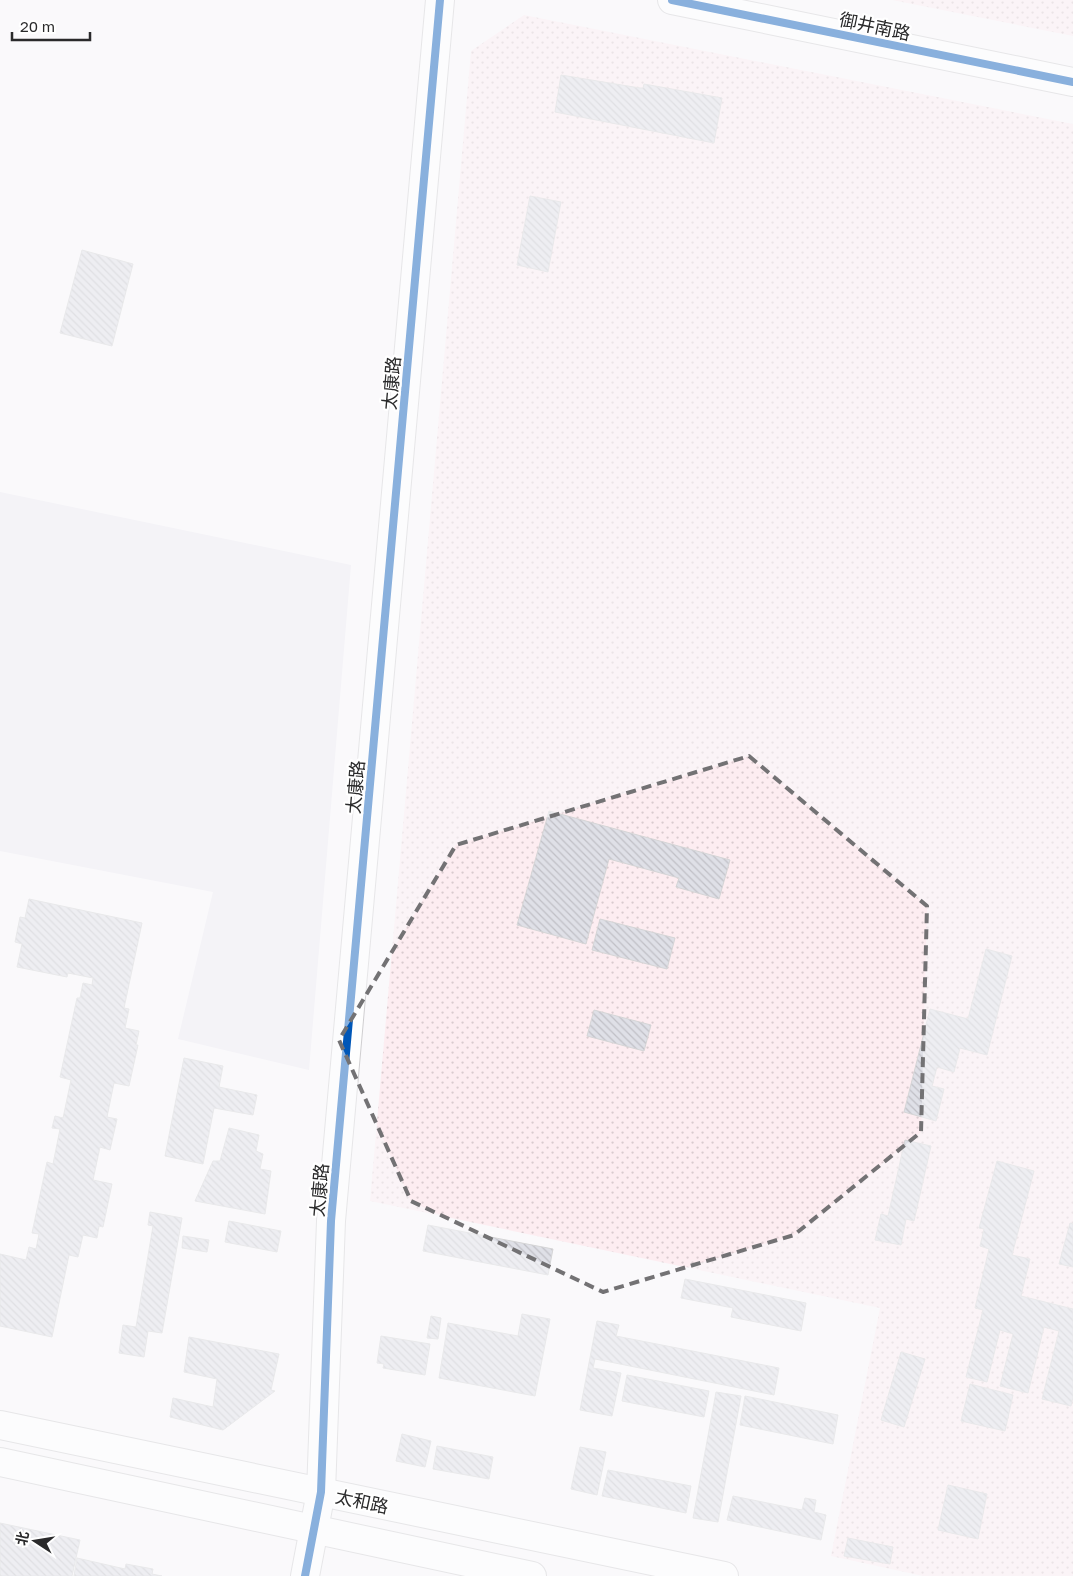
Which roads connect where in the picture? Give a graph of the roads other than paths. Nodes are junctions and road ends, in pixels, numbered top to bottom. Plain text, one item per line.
1 (440, 0) edge
2 (672, 0) edge
3 (1073, 82) edge
4 (0, 1425) edge
5 (0, 1462) edge
6 (321, 1492) junction
7 (315, 1529) junction
8 (305, 1576) edge
9 (532, 1576) edge
10 (724, 1576) edge

1 - 6 street, 太康路
2 - 3 street, 御井南路
4 - 6 street, 太和路
5 - 7 street
6 - 7 street, 太康路
6 - 10 street, 太和路
7 - 8 street, 太康路
7 - 9 street

